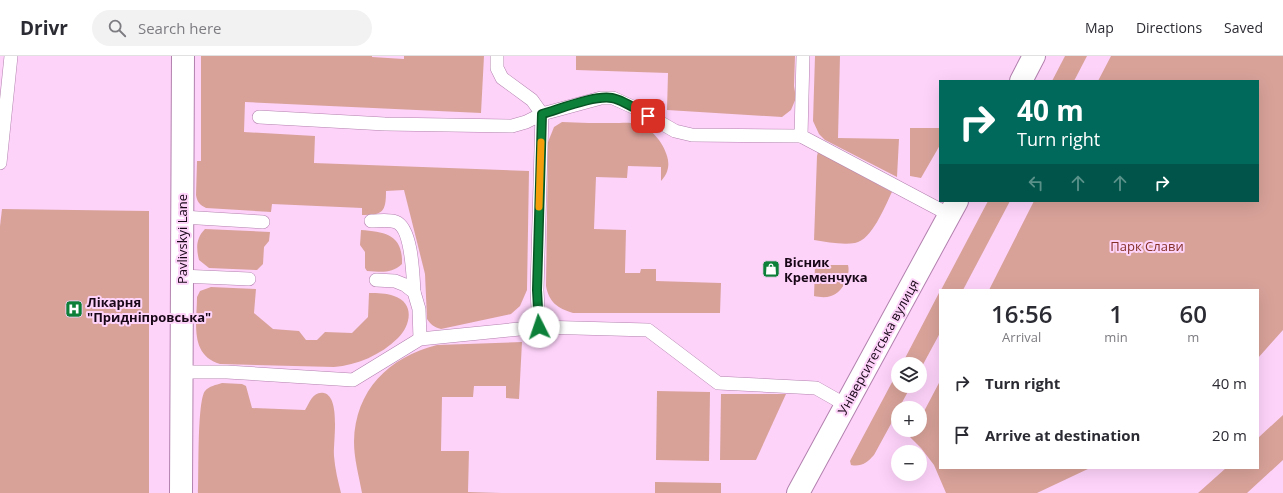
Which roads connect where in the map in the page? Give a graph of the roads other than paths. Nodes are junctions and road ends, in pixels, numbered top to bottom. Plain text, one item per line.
1 (11, 56) edge
2 (183, 56) edge
3 (497, 56) edge
4 (803, 56) edge
5 (1034, 56) edge
6 (1022, 80) edge
7 (542, 114) junction
8 (260, 117) dead end
9 (801, 136) junction
10 (0, 163) edge
11 (939, 201) edge
12 (941, 202) edge
13 (954, 208) edge
14 (182, 217) junction
15 (371, 221) dead end
16 (263, 222) dead end
17 (181, 276) junction
18 (249, 279) dead end
19 (376, 280) dead end
20 (414, 292) junction
21 (539, 327) junction
22 (420, 339) junction
23 (181, 372) junction
24 (846, 405) junction
25 (181, 493) edge
26 (798, 493) edge

1 - 10 lane
2 - 14 street, Pavlivskyi Lane
3 - 7 lane
4 - 9 lane
5 - 6 street
7 - 8 lane
7 - 9 lane
7 - 21 lane
9 - 11 lane
12 - 13 lane
13 - 24 street, Університетська вулиця
14 - 16 lane
14 - 17 street, Pavlivskyi Lane
15 - 20 lane
17 - 18 lane
17 - 23 street, Pavlivskyi Lane
19 - 20 lane
20 - 22 lane
21 - 22 lane
21 - 24 lane
22 - 23 lane
23 - 25 street, Pavlivskyi Lane
24 - 26 street, Університетська вулиця

